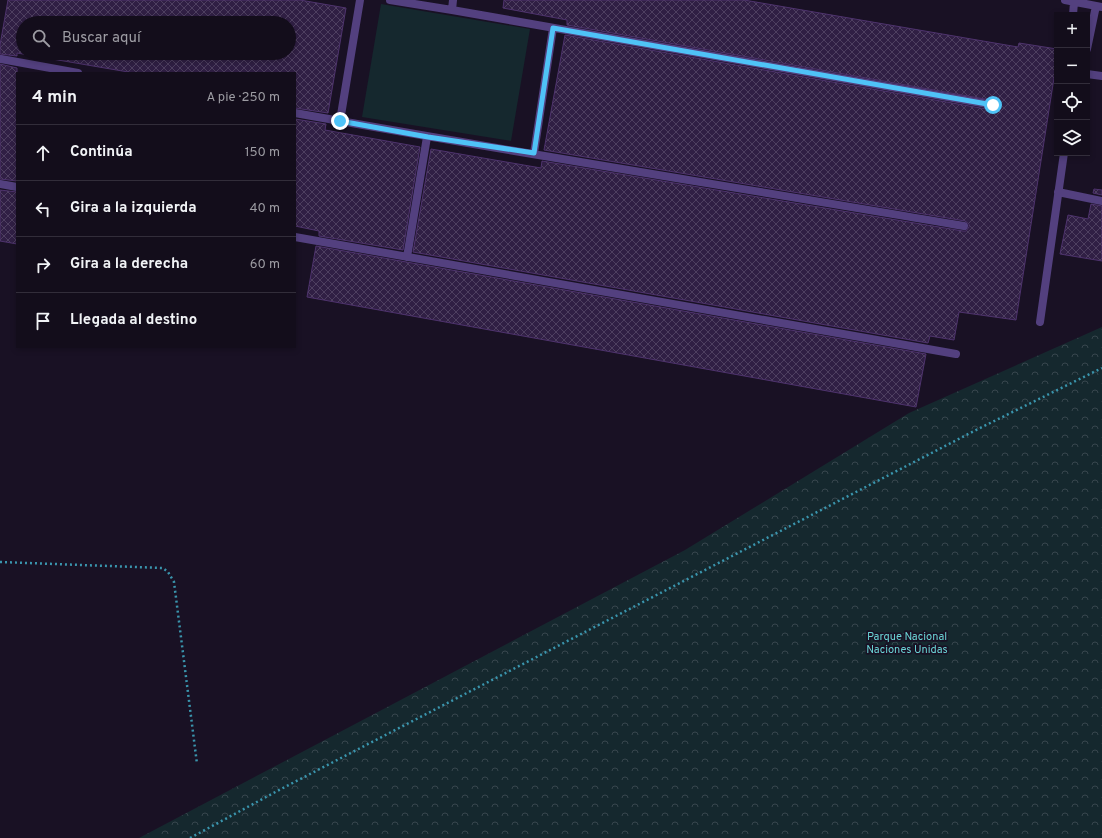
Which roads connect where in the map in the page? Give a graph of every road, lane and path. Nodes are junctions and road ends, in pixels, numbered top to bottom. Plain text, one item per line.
1 (360, 0) edge
2 (390, 0) edge
3 (453, 0) edge
4 (1065, 0) edge
5 (1074, 2) junction
6 (1099, 6) edge
7 (452, 10) junction
8 (1073, 12) edge
9 (553, 28) junction
10 (1087, 48) edge
11 (1, 59) edge
12 (72, 72) edge
13 (1090, 74) edge
14 (1102, 76) edge
15 (993, 105) dead end
16 (296, 112) edge
17 (340, 121) junction
18 (428, 137) junction
19 (534, 153) junction
20 (1064, 156) edge
21 (0, 184) edge
22 (16, 187) edge
23 (1058, 192) junction
24 (1102, 201) edge
25 (964, 226) dead end
26 (296, 237) edge
27 (407, 257) junction
28 (1040, 322) dead end
29 (956, 354) dead end
30 (1102, 368) edge
31 (0, 562) edge
32 (197, 764) dead end
33 (190, 838) edge

1 - 17 street
2 - 7 street
3 - 7 street
4 - 5 street
5 - 6 street
5 - 8 street
6 - 10 street
7 - 9 street
9 - 15 street
9 - 19 street
11 - 12 street
13 - 14 street
16 - 17 street
17 - 18 street
18 - 19 street
18 - 27 street
19 - 25 street
20 - 23 street
21 - 22 street
23 - 24 street
23 - 28 street
26 - 27 street
27 - 29 street
30 - 33 path
31 - 32 path

